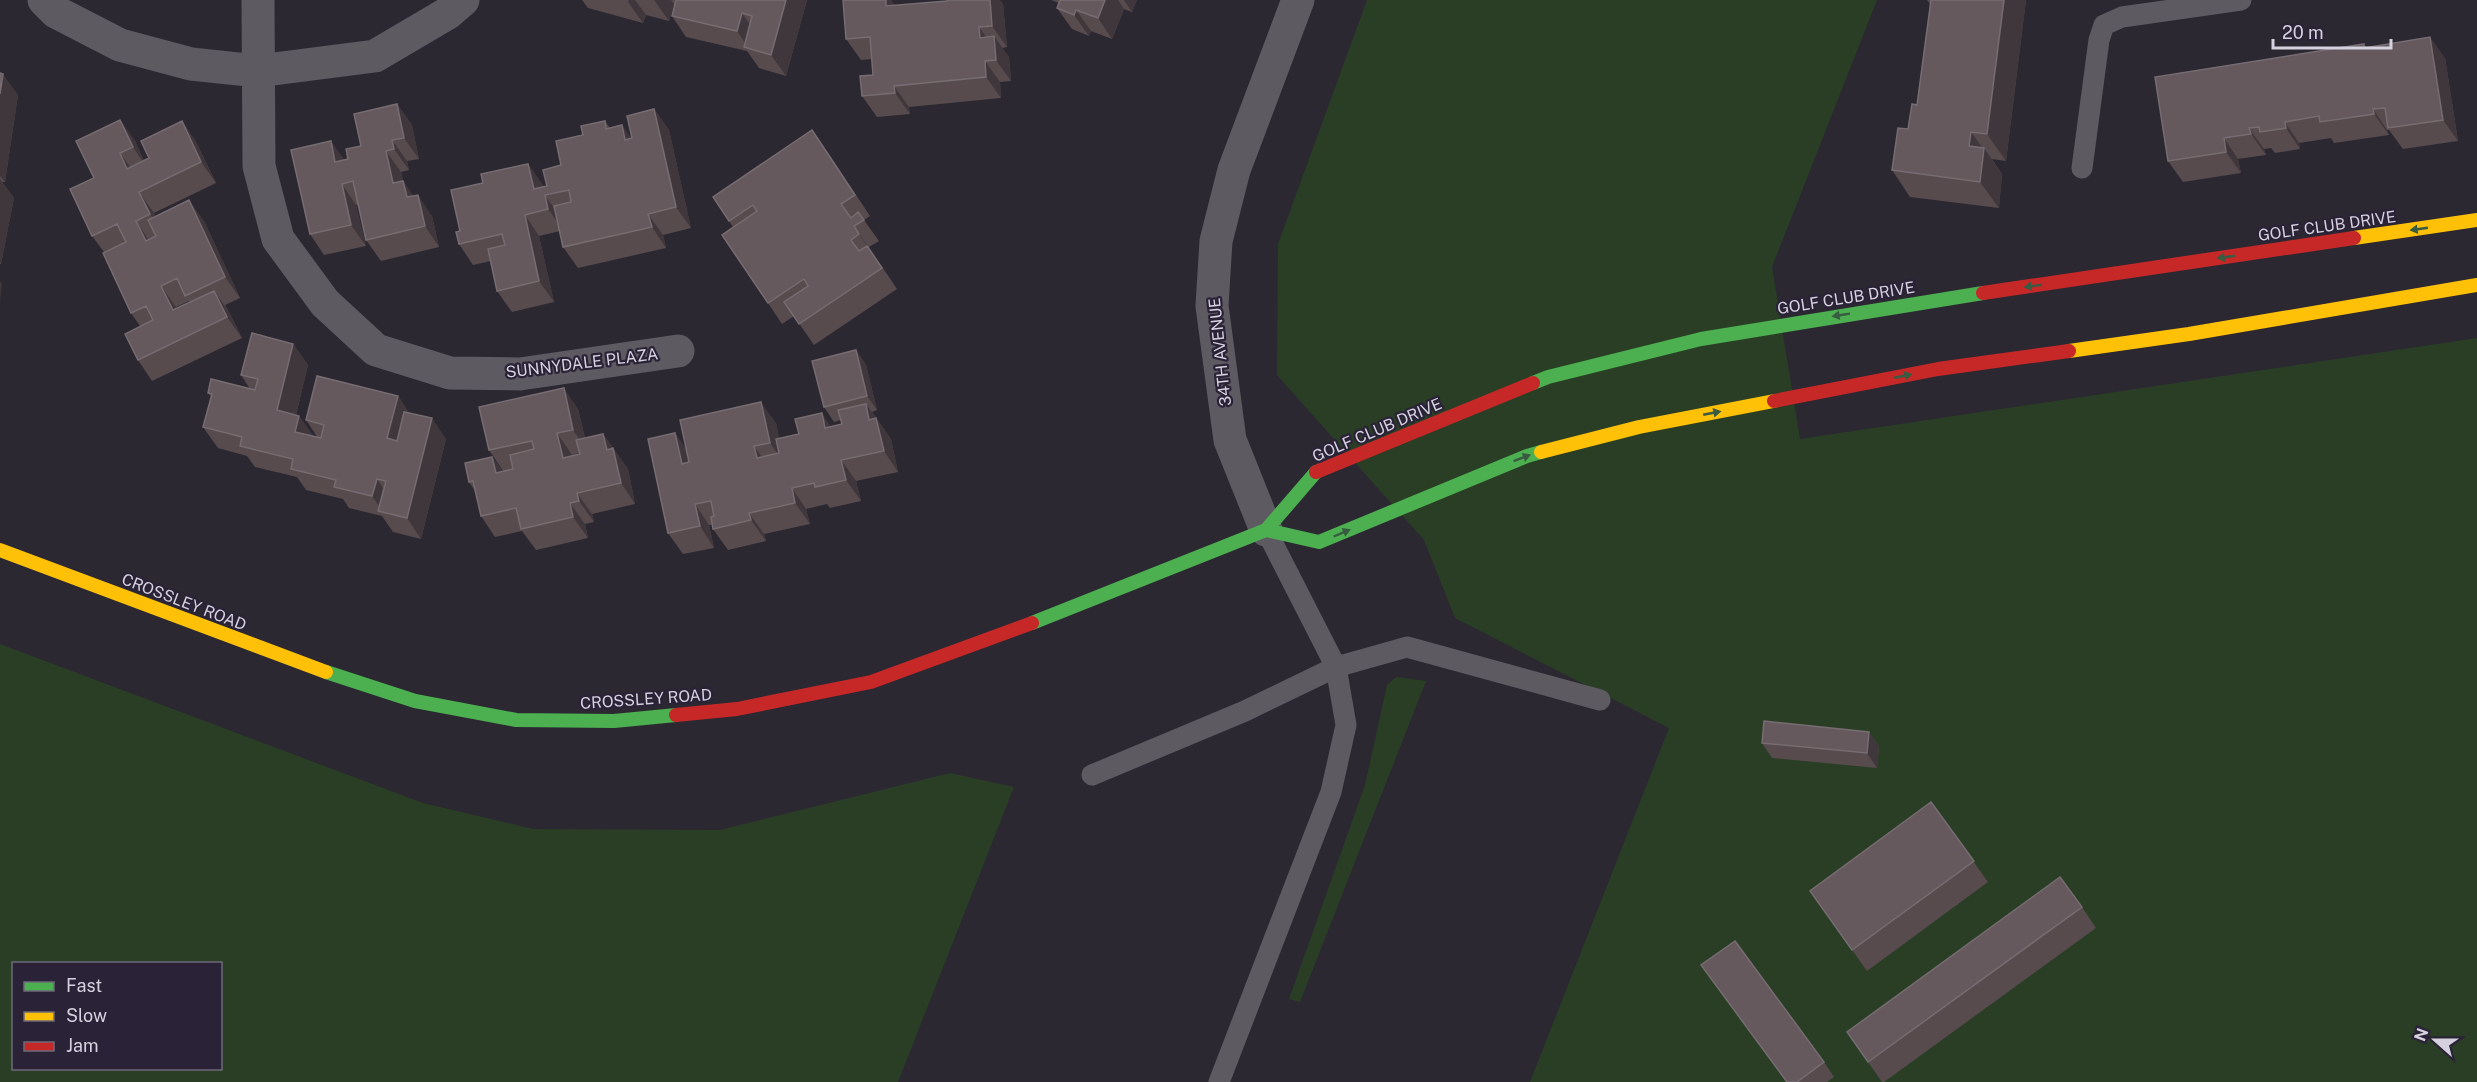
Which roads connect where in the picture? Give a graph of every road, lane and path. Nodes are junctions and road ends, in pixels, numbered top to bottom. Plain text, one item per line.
1 (44, 0) edge
2 (258, 0) edge
3 (463, 0) edge
4 (1298, 0) edge
5 (2241, 0) edge
6 (258, 71) junction
7 (2082, 168) dead end
8 (2477, 220) edge
9 (2477, 285) edge
10 (678, 351) dead end
11 (1266, 530) junction
12 (0, 550) edge
13 (1023, 627) joint
14 (1336, 667) junction
15 (1600, 700) dead end
16 (1092, 775) dead end
17 (1219, 1082) edge

1 - 6 street
2 - 6 street, SUNNYDALE PLAZA
3 - 6 street
4 - 11 street, 34TH AVENUE
5 - 7 lane
6 - 10 street, SUNNYDALE PLAZA
8 -> 11 street, GOLF CLUB DRIVE
11 -> 9 street
11 - 13 street, GOLF CLUB DRIVE
11 - 14 lane
12 - 13 street, CROSSLEY ROAD
14 - 15 lane
14 - 16 lane
14 - 17 lane

